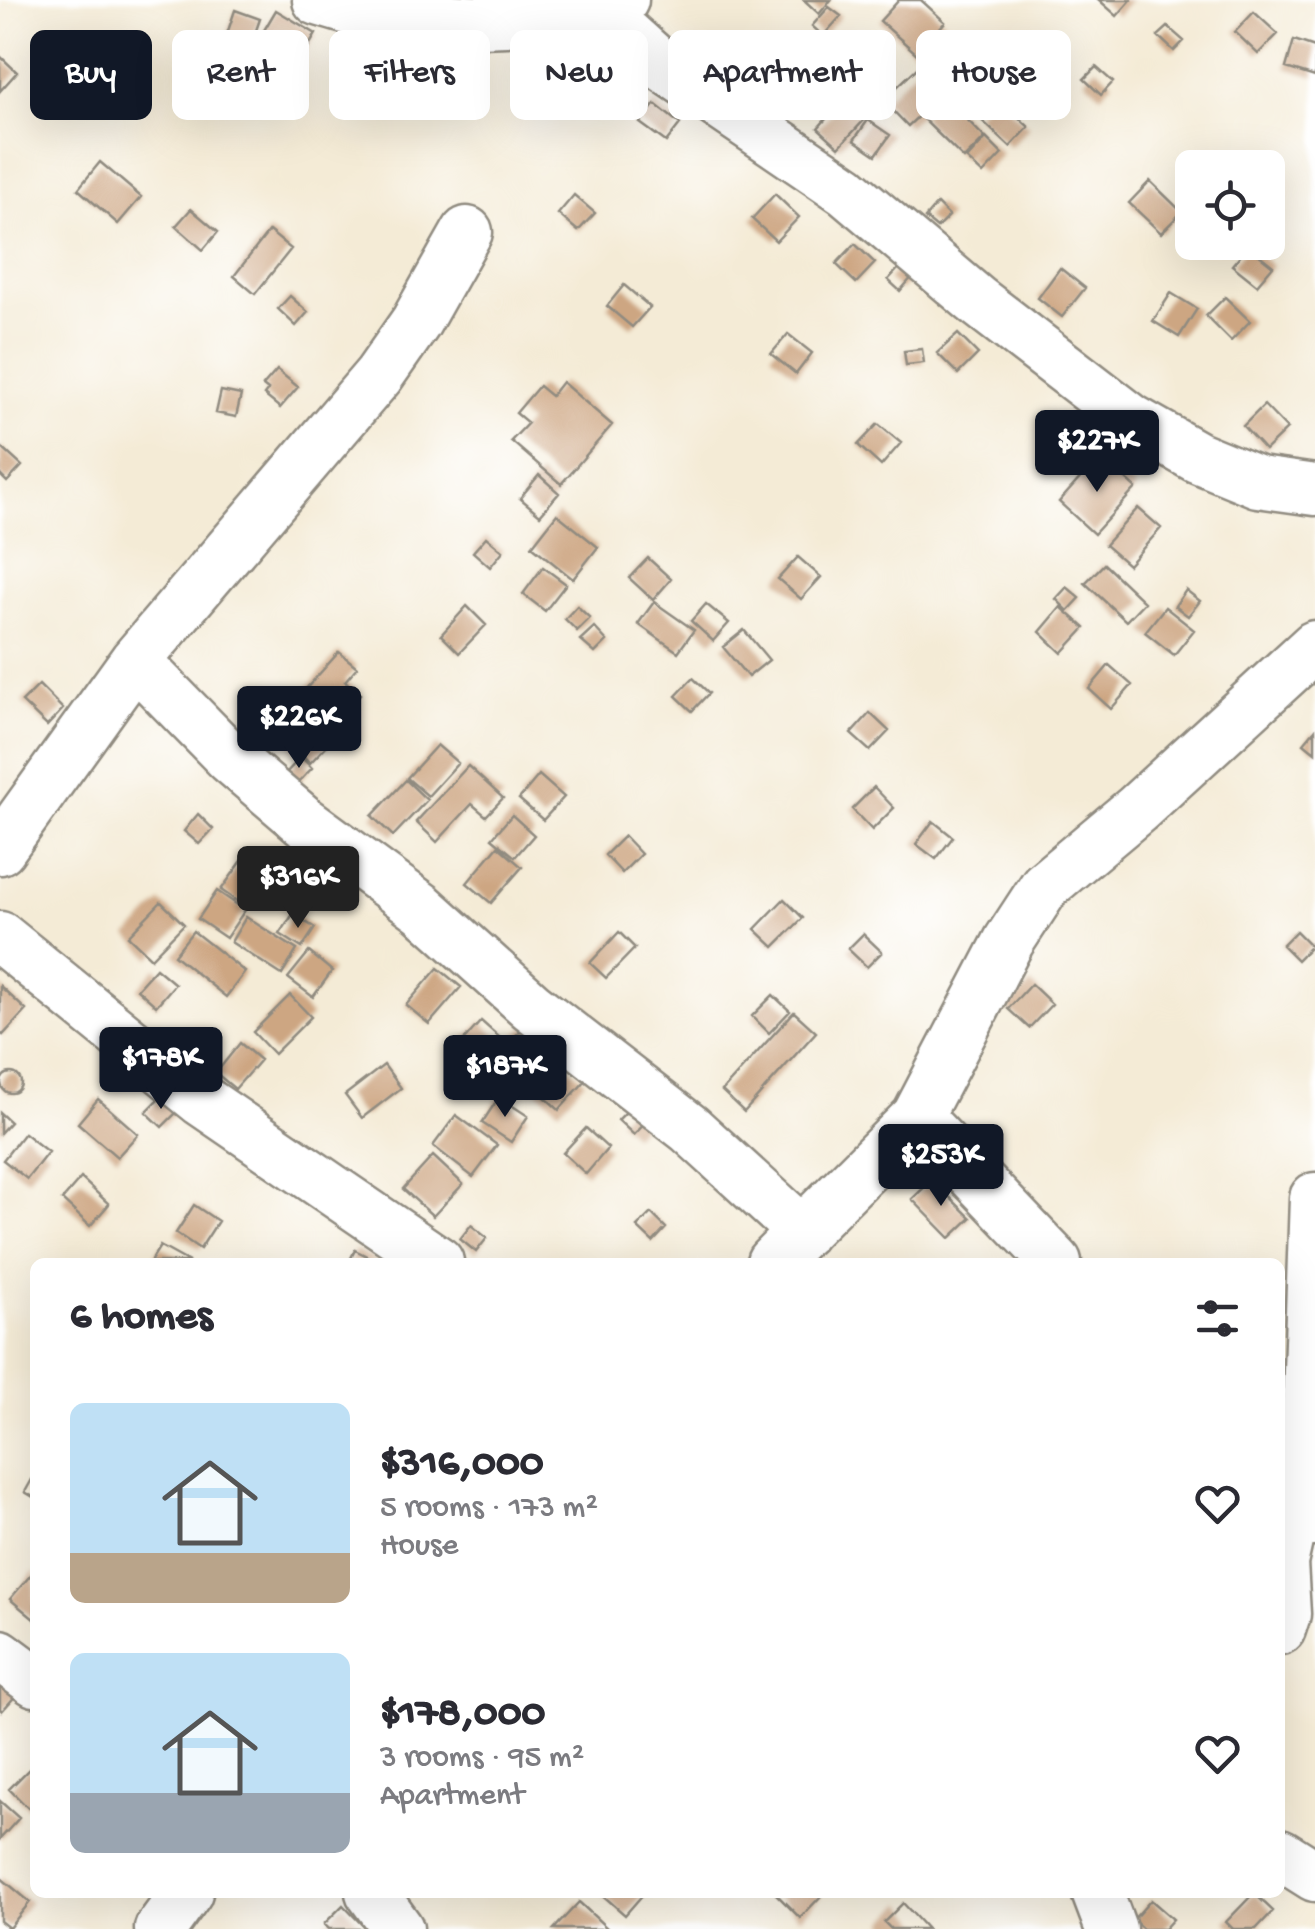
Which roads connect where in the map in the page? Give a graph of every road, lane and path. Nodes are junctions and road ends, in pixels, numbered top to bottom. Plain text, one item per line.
1 (318, 0) edge
2 (615, 8) edge
3 (467, 232) dead end
4 (1315, 490) edge
5 (1315, 646) edge
6 (135, 662) junction
7 (0, 849) edge
8 (0, 937) edge
9 (917, 1116) junction
10 (1315, 1198) edge
11 (787, 1247) edge
12 (432, 1258) edge
13 (1052, 1258) edge
14 (1297, 1506) edge
15 (1285, 1552) edge
16 (0, 1655) edge
17 (30, 1677) edge
18 (1285, 1857) edge
19 (1315, 1876) edge
20 (183, 1898) edge
21 (375, 1898) edge
22 (1099, 1898) edge
23 (160, 1929) edge
24 (398, 1929) edge
25 (1111, 1929) edge

1 - 2 street
2 - 4 street
3 - 6 street
5 - 9 street
6 - 7 street
6 - 11 street
8 - 12 street
9 - 11 street
9 - 13 street
10 - 14 street
14 - 15 street
16 - 17 street
18 - 19 street
20 - 23 street
21 - 24 street
22 - 25 street

